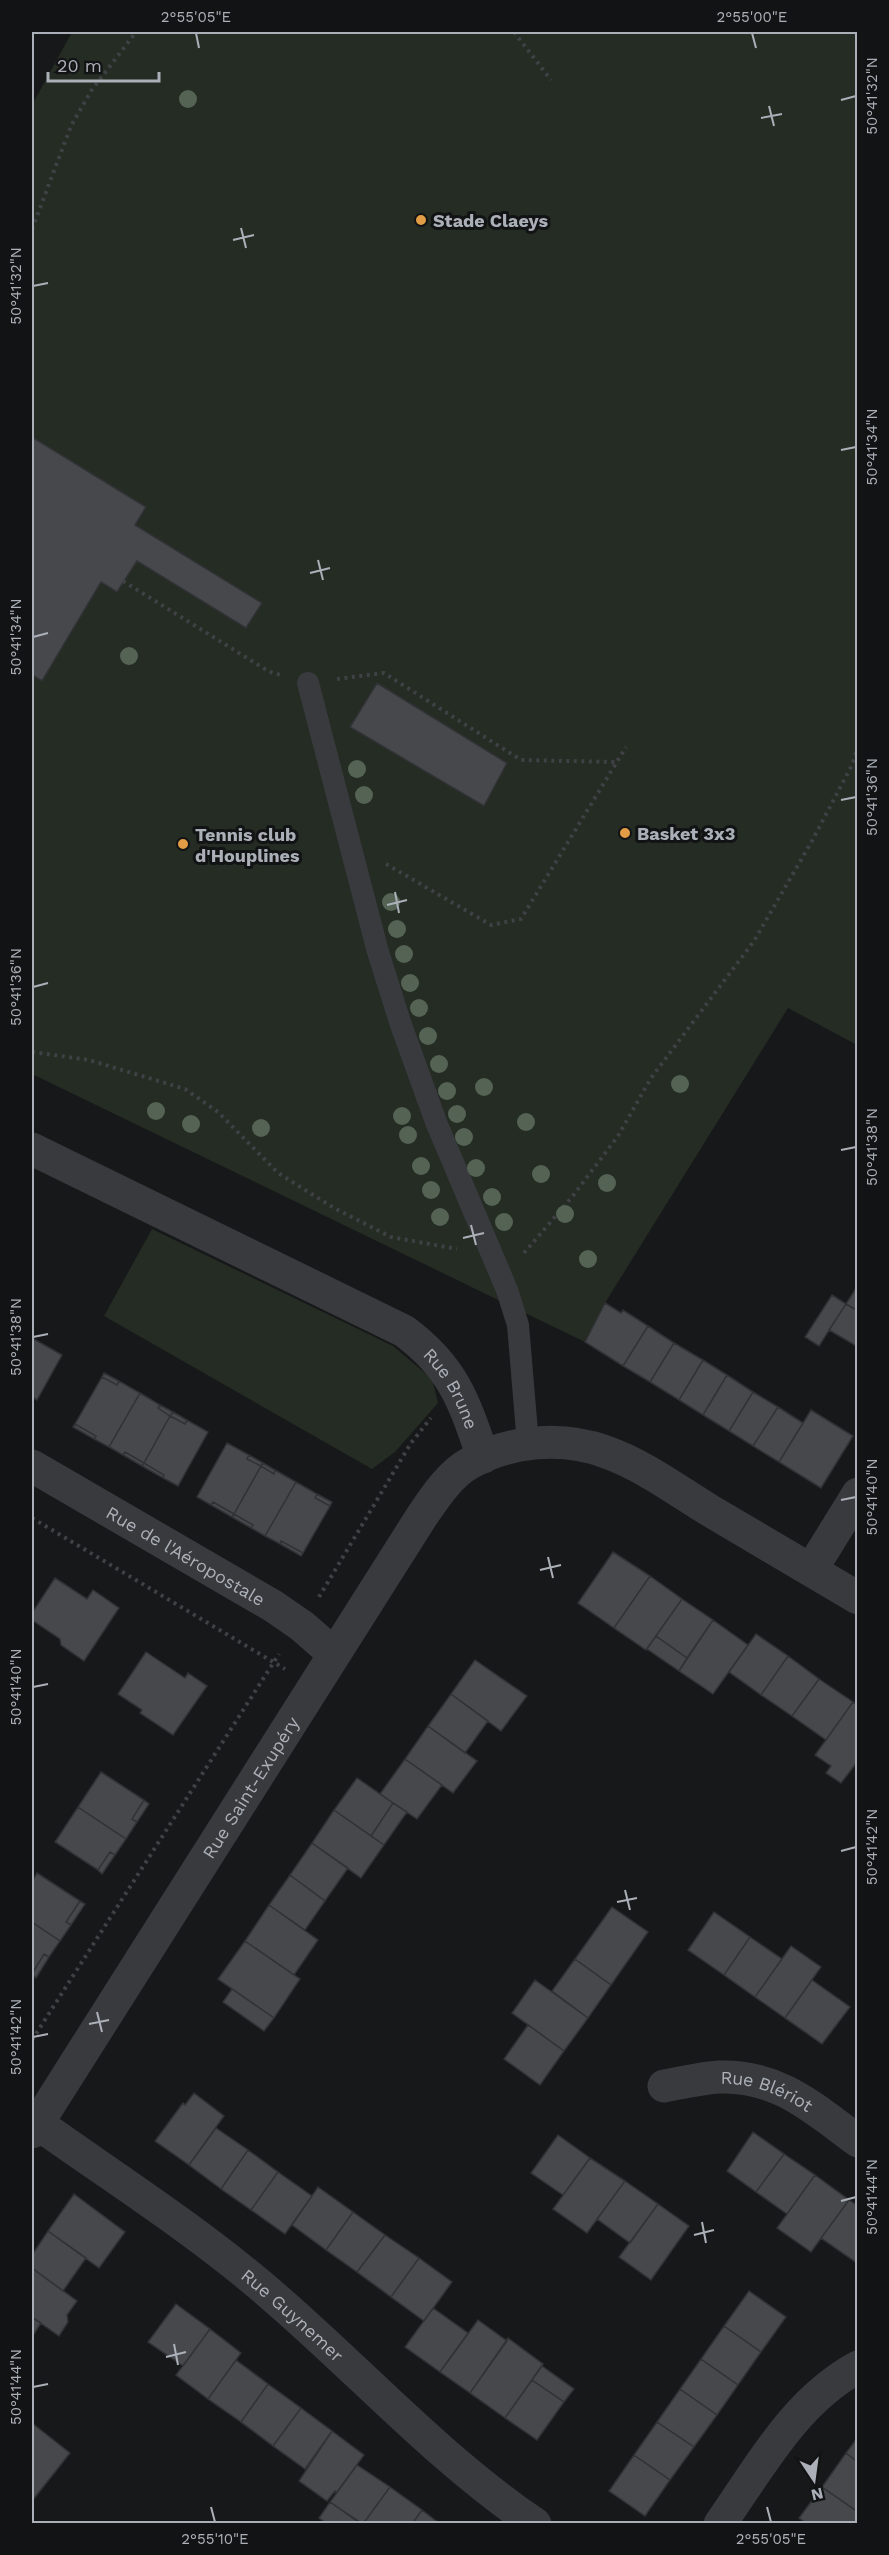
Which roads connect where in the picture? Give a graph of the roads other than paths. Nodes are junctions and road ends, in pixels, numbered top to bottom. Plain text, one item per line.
1 (308, 683) road end
2 (32, 1149) edge
3 (528, 1444) junction
4 (483, 1457) junction
5 (36, 1478) edge
6 (858, 1494) edge
7 (811, 1570) junction
8 (858, 1598) edge
9 (334, 1654) junction
10 (664, 2086) dead end
11 (34, 2128) edge
12 (858, 2141) edge
13 (858, 2367) edge
14 (535, 2523) edge
15 (720, 2523) edge

1 - 3 lane
2 - 4 street, Rue Brune
3 - 4 street
3 - 7 street
4 - 9 street, Rue Saint-Exupéry
5 - 9 street, Rue de l'Aéropostale
6 - 7 street
7 - 8 street
9 - 11 street, Rue Saint-Exupéry
10 - 12 street, Rue Blériot
11 - 14 street, Rue Guynemer
13 - 15 street

